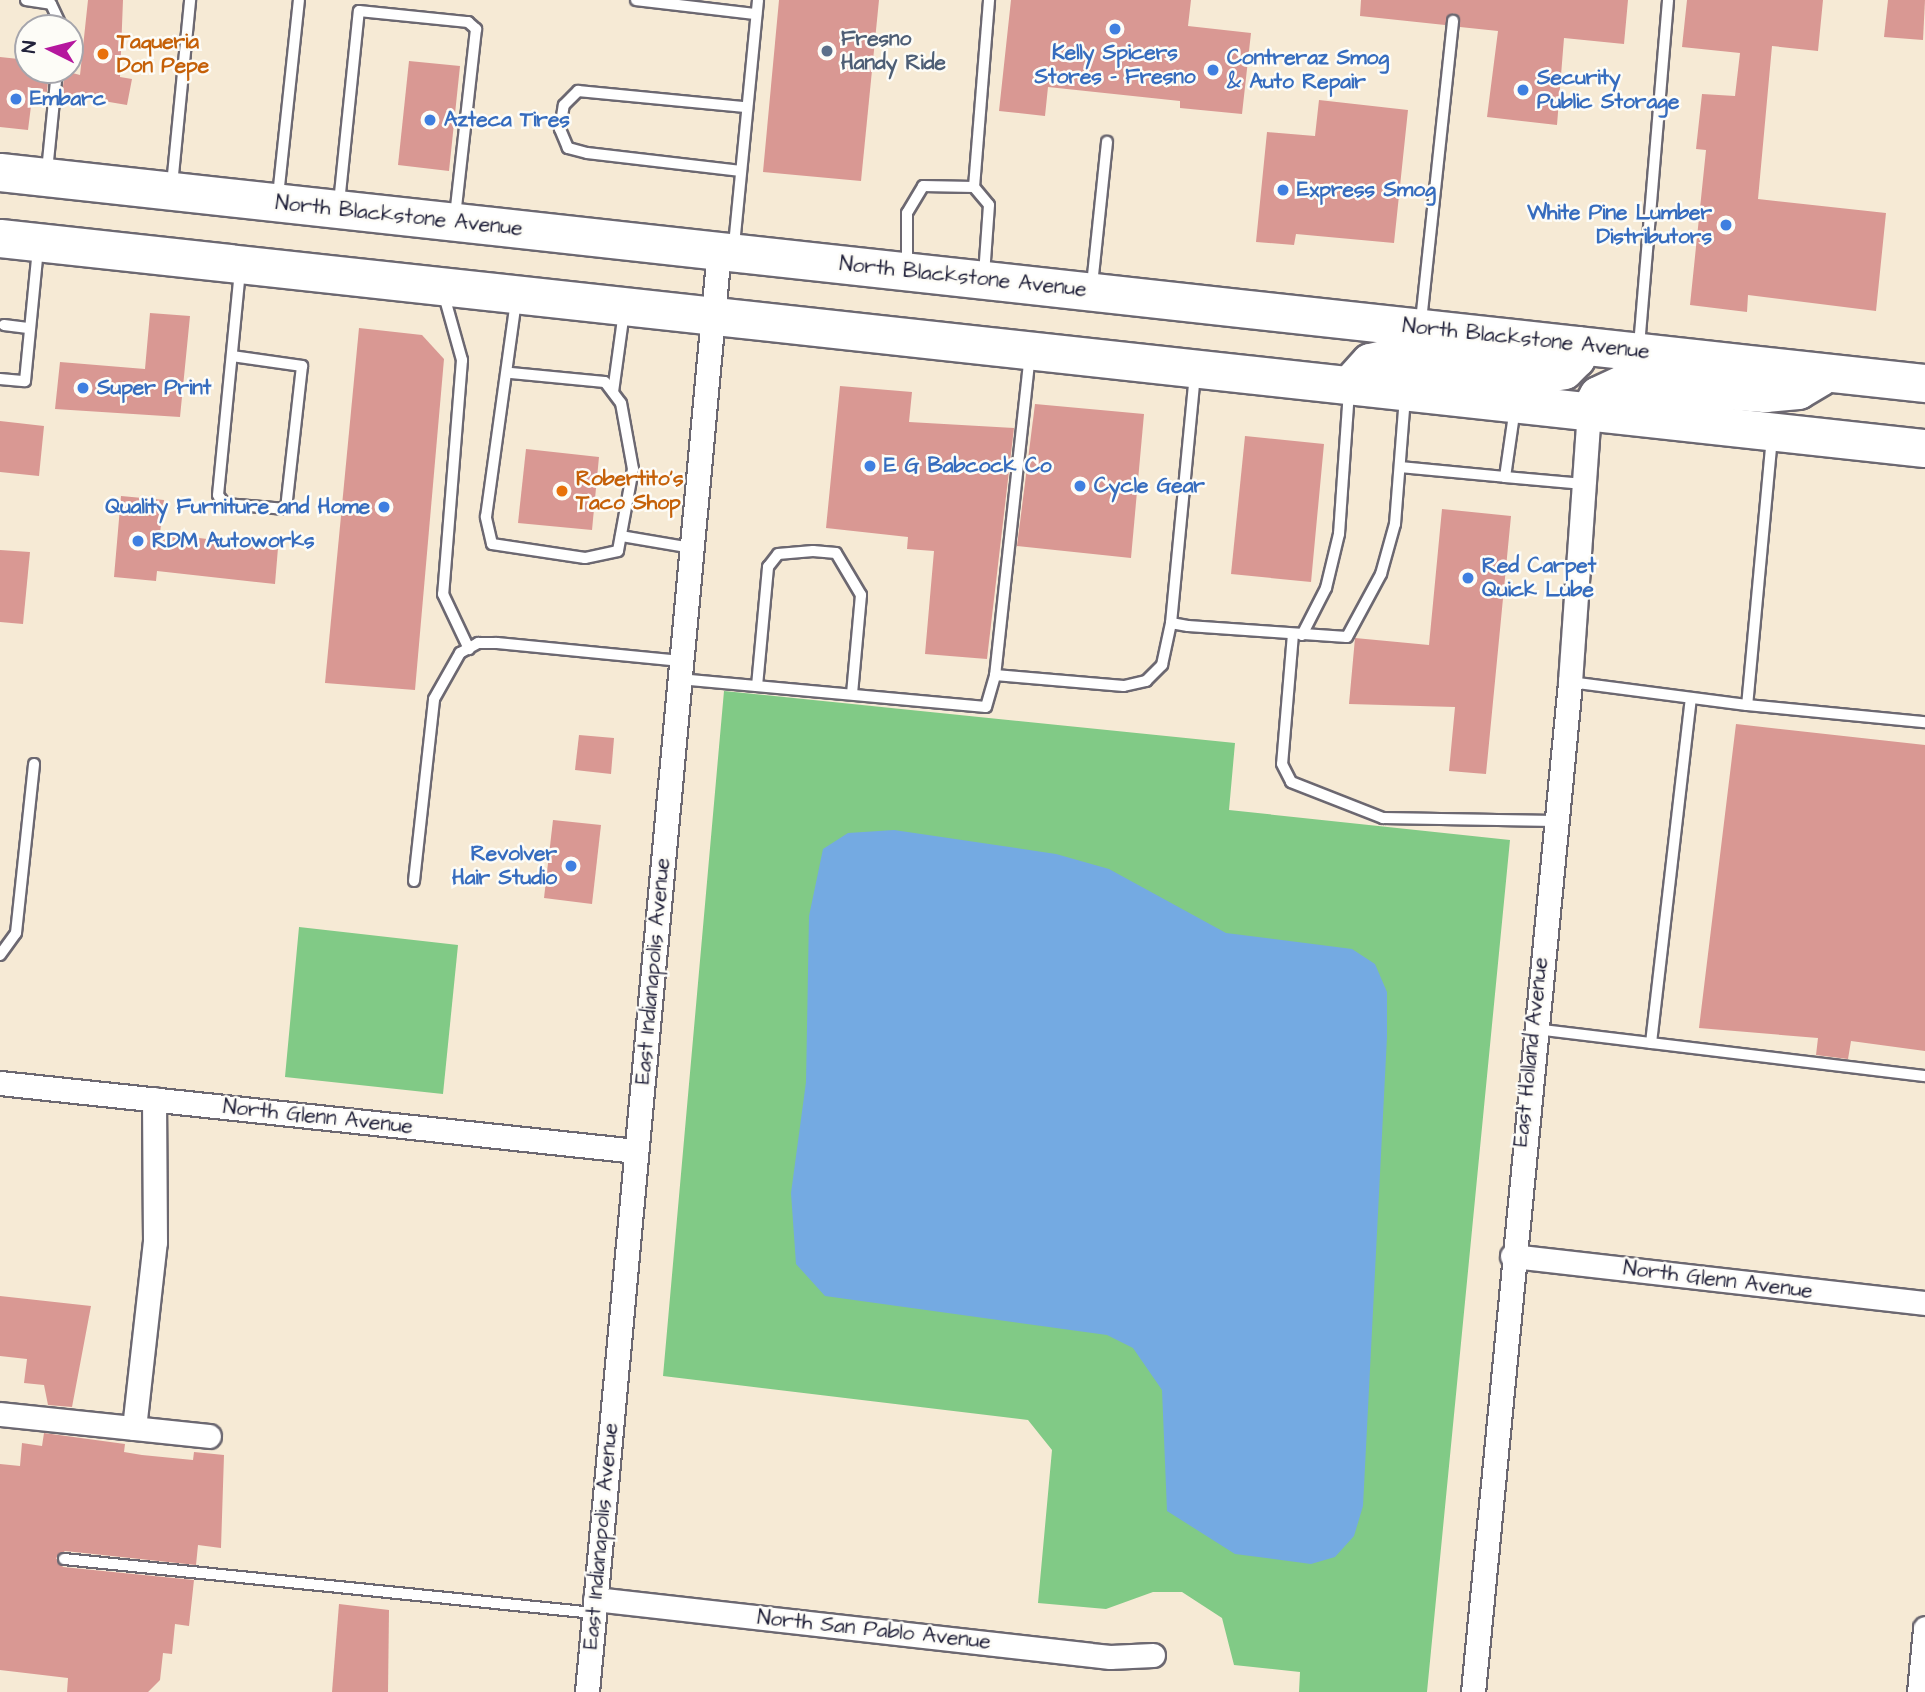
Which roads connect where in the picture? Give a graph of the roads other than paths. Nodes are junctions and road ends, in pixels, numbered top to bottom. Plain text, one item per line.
1 (26, 0) edge
2 (190, 0) edge
3 (299, 0) edge
4 (636, 0) edge
5 (758, 0) edge
6 (989, 0) edge
7 (1668, 0) edge
8 (360, 6) edge
9 (60, 14) edge
10 (756, 14) junction
11 (1453, 20) dead end
12 (56, 84) edge
13 (746, 107) junction
14 (1107, 142) dead end
15 (741, 171) junction
16 (0, 172) edge
17 (46, 177) junction
18 (975, 187) junction
19 (171, 191) junction
20 (277, 202) junction
21 (339, 209) junction
22 (454, 222) junction
23 (0, 238) edge
24 (39, 242) junction
25 (726, 251) junction
26 (240, 264) junction
27 (906, 271) junction
28 (983, 279) junction
29 (441, 286) junction
30 (1091, 291) junction
31 (517, 294) junction
32 (625, 306) junction
33 (713, 315) junction
34 (4, 325) dead end
35 (30, 328) junction
36 (1420, 328) junction
37 (1577, 345) junction
38 (1030, 350) junction
39 (1639, 352) junction
40 (232, 356) junction
41 (1196, 368) junction
42 (1826, 372) junction
43 (511, 373) junction
44 (0, 379) edge
45 (1925, 383) edge
46 (1349, 385) junction
47 (1406, 391) junction
48 (613, 393) junction
49 (1515, 403) junction
50 (1589, 411) junction
51 (1773, 431) junction
52 (1925, 448) edge
53 (1400, 467) junction
54 (1505, 477) junction
55 (1584, 484) junction
56 (621, 536) junction
57 (692, 548) junction
58 (1171, 623) junction
59 (1298, 635) junction
60 (469, 649) junction
61 (680, 670) junction
62 (995, 675) junction
63 (1570, 682) junction
64 (757, 686) junction
65 (852, 694) junction
66 (1691, 698) junction
67 (1747, 705) junction
68 (1925, 722) edge
69 (34, 764) dead end
70 (1555, 821) junction
71 (414, 881) dead end
72 (0, 955) edge
73 (1533, 1029) junction
74 (1651, 1043) junction
75 (1925, 1076) edge
76 (0, 1083) edge
77 (155, 1099) junction
78 (636, 1151) junction
79 (1512, 1256) junction
80 (1925, 1303) edge
81 (0, 1414) edge
82 (134, 1429) junction
83 (209, 1436) dead end
84 (64, 1559) dead end
85 (595, 1606) junction
86 (1925, 1628) edge
87 (1153, 1655) dead end
88 (587, 1692) edge
89 (1473, 1692) edge
90 (1919, 1692) edge

1 - 9 lane
2 - 19 lane
3 - 20 lane
4 - 10 lane
5 - 10 lane
6 - 18 lane
7 - 39 lane
8 - 21 lane
8 - 22 lane
10 - 13 lane
11 - 36 lane
12 - 17 lane
13 - 15 lane
13 - 15 lane
14 - 30 lane
15 - 25 lane
16 - 17 main road, North Blackstone Avenue
17 - 19 main road, North Blackstone Avenue
18 - 27 lane
18 - 28 lane
19 - 20 main road, North Blackstone Avenue
20 - 21 main road, North Blackstone Avenue
21 - 22 main road, North Blackstone Avenue
22 - 25 main road, North Blackstone Avenue
23 - 24 main road
24 - 26 main road
24 - 35 lane
25 - 27 main road, North Blackstone Avenue
25 - 33 street, East Indianapolis Avenue
26 - 29 main road
26 - 40 lane
27 - 28 main road, North Blackstone Avenue
28 - 30 main road, North Blackstone Avenue
29 - 31 main road
29 - 60 lane
30 - 36 main road, North Blackstone Avenue
31 - 32 main road
31 - 43 lane
32 - 33 main road
32 - 48 lane
33 - 38 main road
33 - 57 street, East Indianapolis Avenue
34 - 35 lane
35 - 44 lane
36 - 37 main road, North Blackstone Avenue
37 - 39 main road, North Blackstone Avenue
37 - 46 main road
38 - 41 main road
38 - 62 lane
39 - 42 main road, North Blackstone Avenue
40 - 40 lane
41 - 46 main road
41 - 58 lane
42 - 45 main road, North Blackstone Avenue
42 - 50 main road
43 - 48 lane
43 - 56 lane
46 - 47 main road
46 - 59 lane
47 - 49 main road
47 - 53 lane
48 - 56 lane
49 - 50 main road
49 - 54 lane
50 - 51 main road
50 - 55 street, East Holland Avenue
51 - 52 main road
51 - 67 lane
53 - 54 lane
53 - 59 lane
54 - 55 lane
55 - 63 street, East Holland Avenue
56 - 57 lane
57 - 61 street, East Indianapolis Avenue
58 - 59 lane
58 - 62 lane
59 - 70 lane
60 - 61 lane
60 - 71 lane
61 - 64 lane
61 - 78 street, East Indianapolis Avenue
62 - 65 lane
63 - 66 lane
63 - 70 street, East Holland Avenue
64 - 65 lane
64 - 65 lane
66 - 67 lane
66 - 74 lane
67 - 68 lane
69 - 72 lane
70 - 73 street, East Holland Avenue
73 - 74 lane
73 - 79 street, East Holland Avenue
74 - 75 lane
76 - 77 street, North Glenn Avenue
77 - 78 street, North Glenn Avenue
77 - 82 street
78 - 85 street, East Indianapolis Avenue
79 - 80 street, North Glenn Avenue
79 - 89 street, East Holland Avenue
81 - 82 street
82 - 83 street
84 - 85 lane
85 - 87 street, North San Pablo Avenue
85 - 88 street, East Indianapolis Avenue
86 - 90 street

